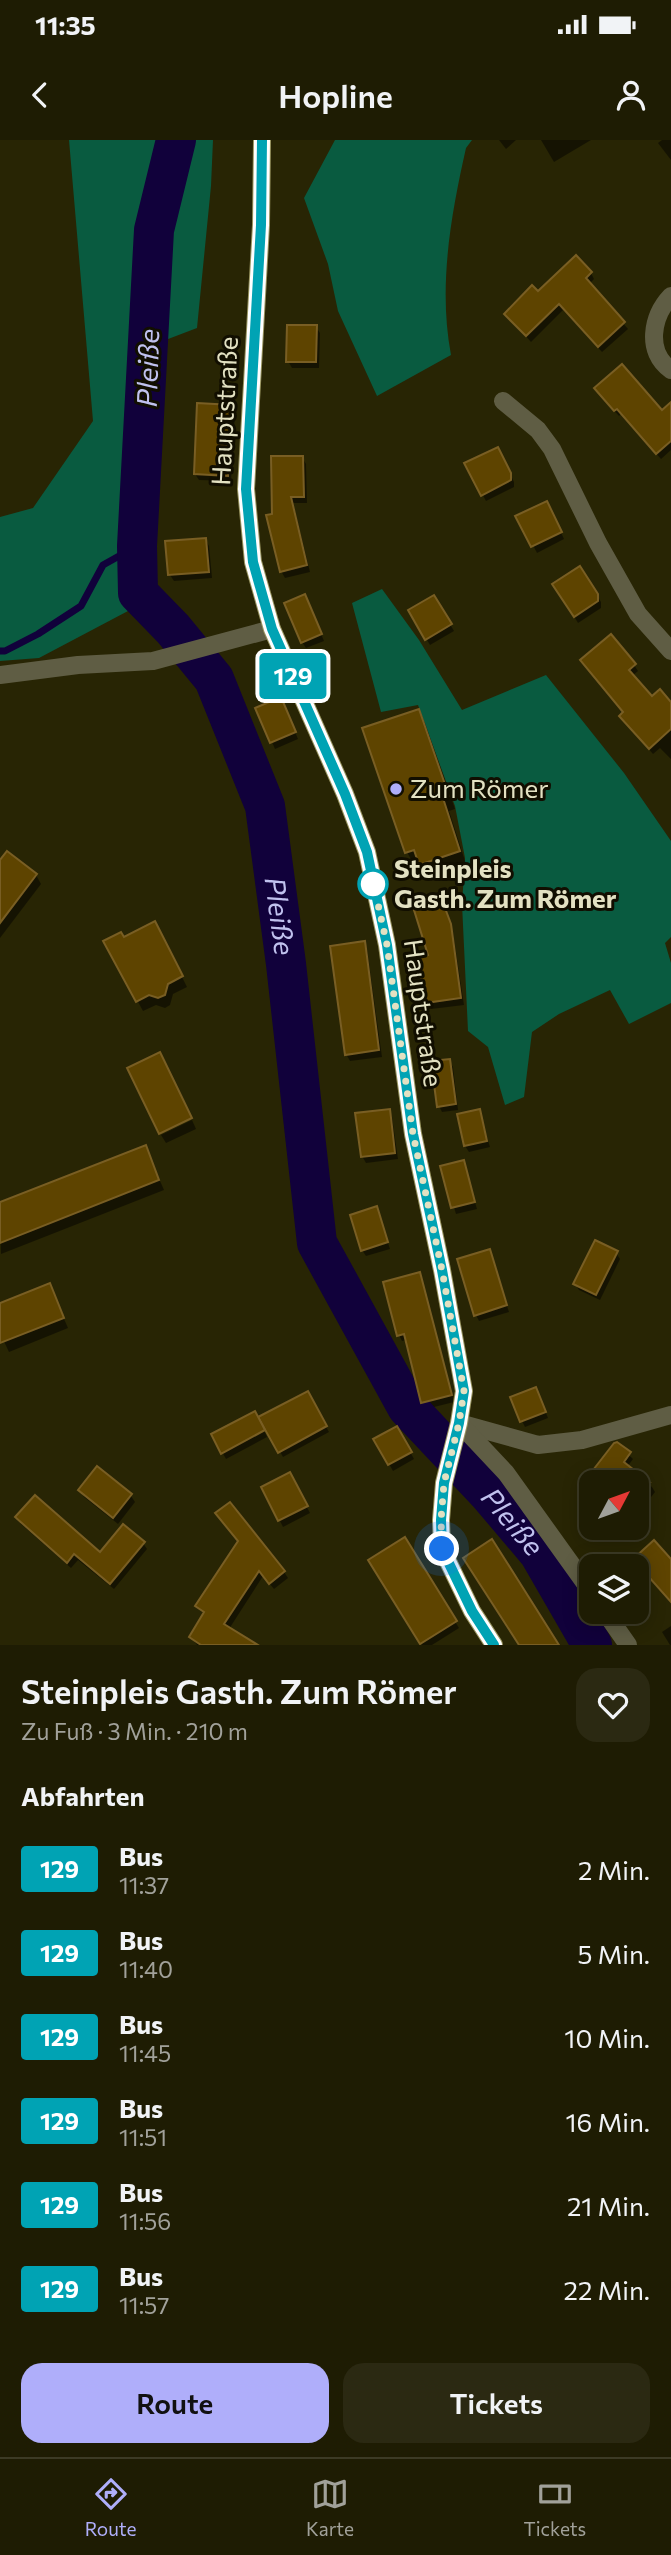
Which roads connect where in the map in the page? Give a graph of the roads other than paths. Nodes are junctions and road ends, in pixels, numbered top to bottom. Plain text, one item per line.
1 (262, 140) edge
2 (671, 296) edge
3 (671, 370) edge
4 (503, 401) dead end
5 (272, 629) junction
6 (671, 651) edge
7 (0, 675) edge
8 (671, 1415) edge
9 (457, 1429) junction
10 (579, 1575) edge
11 (613, 1624) edge
12 (494, 1645) edge
13 (628, 1645) edge

1 - 5 main road, Hauptstraße
2 - 3 street
4 - 6 street
5 - 7 street
5 - 9 main road, Hauptstraße
8 - 9 street
9 - 10 street
9 - 12 main road, Hauptstraße
11 - 13 street

